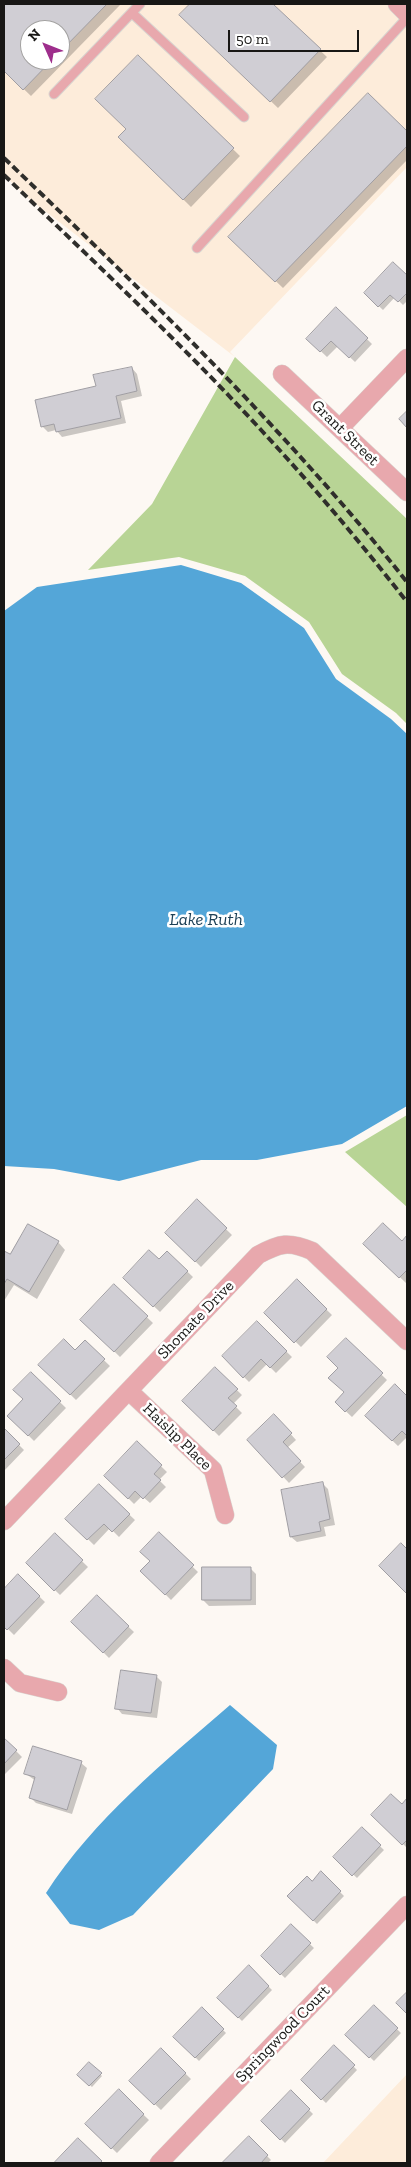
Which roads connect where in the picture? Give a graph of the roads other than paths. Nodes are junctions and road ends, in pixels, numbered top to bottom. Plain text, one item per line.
1 (140, 4) edge
2 (397, 4) edge
3 (132, 12) junction
4 (407, 14) edge
5 (407, 18) edge
6 (54, 94) dead end
7 (244, 117) dead end
8 (196, 248) dead end
9 (407, 358) edge
10 (282, 374) dead end
11 (340, 428) junction
12 (407, 492) edge
13 (407, 1341) edge
14 (129, 1391) junction
15 (226, 1515) dead end
16 (4, 1521) edge
17 (4, 1668) edge
18 (58, 1692) dead end
19 (407, 1905) edge
20 (159, 2163) edge

1 - 3 lane
2 - 4 street
3 - 6 lane
3 - 7 lane
5 - 8 lane
9 - 11 street
10 - 11 street, Grant Street
11 - 12 street, Grant Street
13 - 14 street, Shomate Drive
14 - 15 street, Haislip Place
14 - 16 street, Shomate Drive
17 - 18 street
19 - 20 street, Springwood Court

